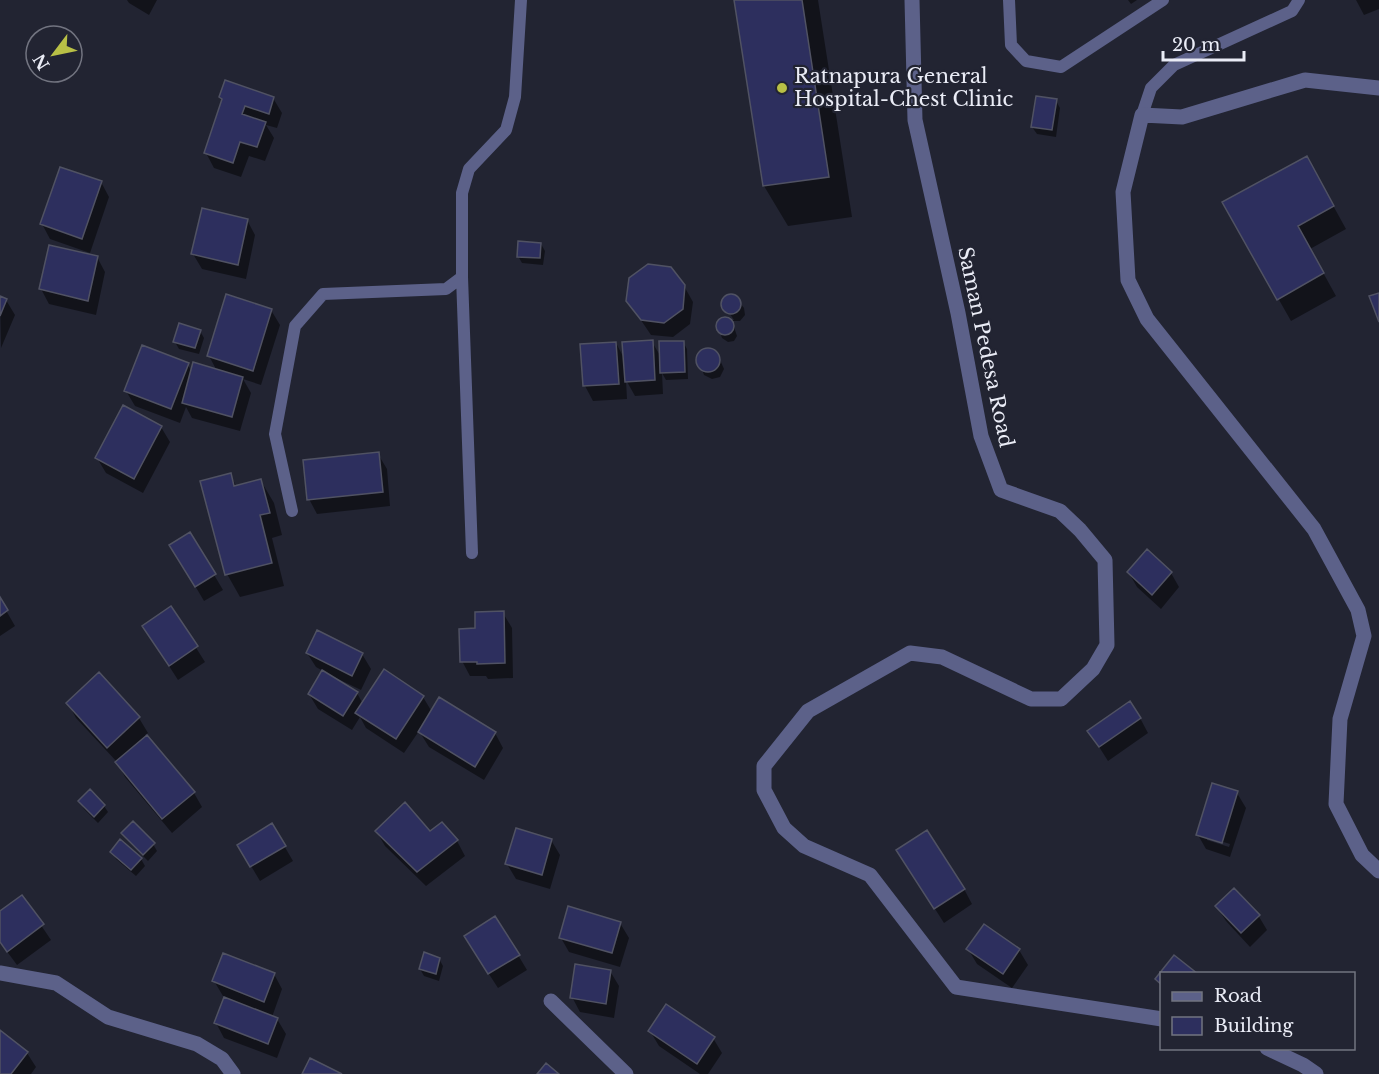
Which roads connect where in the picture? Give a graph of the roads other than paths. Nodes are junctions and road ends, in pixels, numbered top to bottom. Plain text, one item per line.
1 (520, 0) edge
2 (912, 0) edge
3 (1009, 0) edge
4 (1163, 0) edge
5 (1299, 0) edge
6 (1379, 88) edge
7 (1142, 114) junction
8 (462, 278) junction
9 (292, 511) dead end
10 (472, 554) dead end
11 (1379, 871) edge
12 (0, 973) edge
13 (551, 1001) dead end
14 (1160, 1019) edge
15 (1271, 1050) edge
16 (233, 1074) edge
17 (626, 1074) edge
18 (1316, 1074) edge

1 - 8 lane
2 - 14 street, Saman Pedesa Road
3 - 4 lane
5 - 7 lane
6 - 7 street
7 - 11 street
8 - 9 lane
8 - 10 lane
12 - 16 street
13 - 17 street
15 - 18 street

